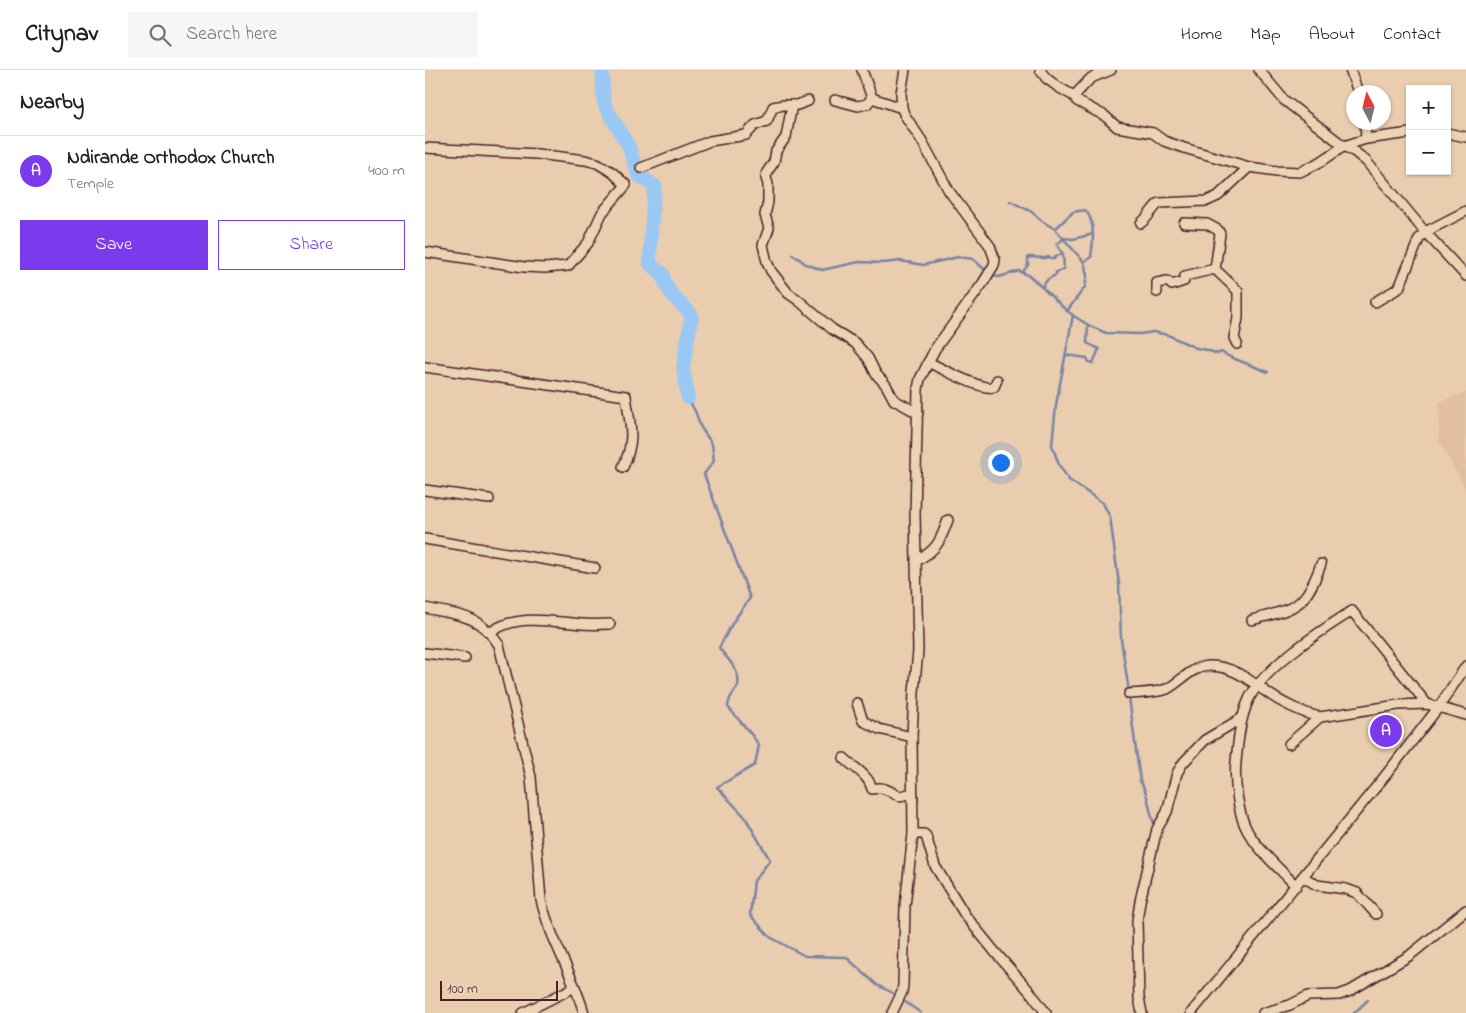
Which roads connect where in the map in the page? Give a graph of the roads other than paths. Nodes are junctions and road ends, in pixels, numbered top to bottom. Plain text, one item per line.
1 (862, 70) edge
2 (905, 70) edge
3 (1040, 70) edge
4 (1111, 70) edge
5 (1259, 70) edge
6 (1350, 70) edge
7 (1355, 85) edge
8 (1074, 96) junction
9 (872, 98) junction
10 (835, 100) dead end
11 (808, 101) dead end
12 (792, 105) junction
13 (902, 108) junction
14 (1365, 130) edge
15 (1406, 134) edge
16 (1451, 134) edge
17 (1466, 137) edge
18 (1366, 139) junction
19 (1344, 146) junction
20 (425, 148) edge
21 (1249, 167) junction
22 (641, 168) dead end
23 (1466, 211) edge
24 (1141, 223) dead end
25 (1184, 223) dead end
26 (1425, 232) junction
27 (425, 252) edge
28 (1215, 270) junction
29 (1466, 276) edge
30 (1157, 292) dead end
31 (1375, 302) dead end
32 (1237, 344) dead end
33 (928, 362) junction
34 (425, 367) edge
35 (997, 380) dead end
36 (917, 413) junction
37 (623, 467) dead end
38 (425, 490) edge
39 (489, 499) dead end
40 (949, 520) dead end
41 (425, 539) edge
42 (916, 561) junction
43 (1321, 564) dead end
44 (595, 568) dead end
45 (425, 608) edge
46 (1252, 620) dead end
47 (610, 624) dead end
48 (491, 632) junction
49 (425, 653) edge
50 (465, 658) dead end
51 (1466, 666) edge
52 (1257, 685) junction
53 (1129, 694) dead end
54 (857, 703) dead end
55 (1427, 704) junction
56 (1438, 708) junction
57 (1466, 715) edge
58 (1320, 717) junction
59 (1242, 718) junction
60 (912, 736) junction
61 (1289, 744) dead end
62 (843, 758) dead end
63 (913, 797) junction
64 (913, 834) junction
65 (1303, 877) junction
66 (1296, 886) junction
67 (1466, 910) edge
68 (1376, 914) dead end
69 (575, 987) junction
70 (523, 1013) edge
71 (584, 1013) edge
72 (892, 1013) edge
73 (1046, 1013) edge
74 (1142, 1013) edge
75 (1191, 1013) edge
76 (1263, 1013) edge

1 - 9 street
2 - 13 street
3 - 8 street
4 - 8 street
5 - 19 street
6 - 7 street
8 - 21 street
9 - 10 street
9 - 13 street
11 - 12 street
12 - 22 street
12 - 36 street
13 - 33 street
14 - 18 street
15 - 18 street
16 - 17 street
18 - 19 street
19 - 21 street
19 - 26 street
20 - 27 street
21 - 24 street
23 - 26 street
25 - 28 street
26 - 29 street
26 - 31 street
28 - 30 street
28 - 32 street
33 - 35 street
33 - 36 street
34 - 37 street
36 - 42 street
38 - 39 street
40 - 42 street
41 - 44 street
42 - 60 street
43 - 46 street
45 - 48 street
47 - 48 street
48 - 69 street
49 - 50 street
51 - 56 street
52 - 53 street
52 - 55 street
52 - 58 street
52 - 59 street
54 - 60 street
55 - 56 street
55 - 58 street
56 - 57 street
56 - 65 street
58 - 61 street
59 - 66 street
59 - 74 street
60 - 63 street
62 - 63 street
63 - 64 street
64 - 72 street
64 - 73 street
65 - 66 street
65 - 68 street
66 - 75 street
67 - 76 street
69 - 70 street
69 - 71 street

